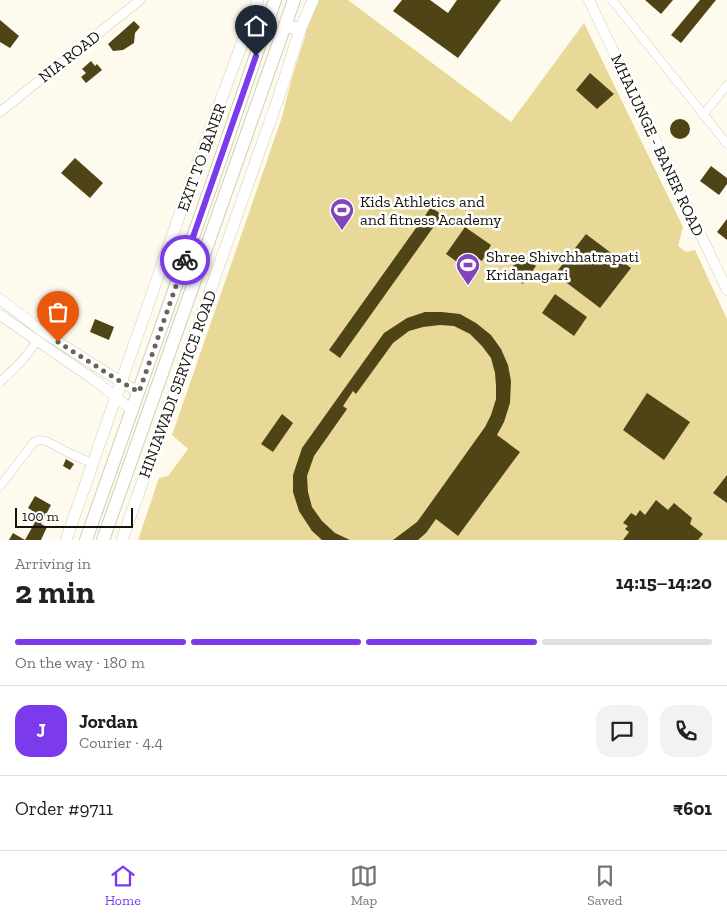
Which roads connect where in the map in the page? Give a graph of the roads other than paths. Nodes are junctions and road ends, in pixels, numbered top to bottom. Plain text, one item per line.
1 (140, 0) edge
2 (258, 0) edge
3 (275, 0) edge
4 (294, 0) edge
5 (313, 0) edge
6 (590, 0) edge
7 (612, 0) edge
8 (286, 25) junction
9 (300, 30) junction
10 (727, 85) edge
11 (0, 112) edge
12 (703, 115) junction
13 (727, 144) edge
14 (727, 290) edge
15 (0, 299) edge
16 (0, 315) edge
17 (180, 323) junction
18 (196, 330) junction
19 (38, 341) junction
20 (0, 382) edge
21 (121, 382) junction
22 (139, 392) junction
23 (116, 397) junction
24 (132, 410) junction
25 (92, 464) junction
26 (0, 486) edge
27 (66, 540) edge
28 (86, 540) edge
29 (103, 540) edge
30 (122, 540) edge

1 - 11 street, NIA ROAD
2 - 21 main road, EXIT TO BANER
3 - 22 highway
4 - 8 highway
5 - 9 main road, HINJAWADI SERVICE ROAD
6 - 14 main road, MHALUNGE - BANER ROAD
7 - 12 street
8 - 9 highway
8 - 17 highway
9 - 18 main road, HINJAWADI SERVICE ROAD
10 - 12 street
12 - 13 street
15 - 21 main road
16 - 19 main road
17 - 18 main road
17 - 29 highway
18 - 30 main road, HINJAWADI SERVICE ROAD
19 - 20 street
19 - 23 main road
21 - 22 main road
21 - 23 main road, EXIT TO BANER
22 - 24 highway
23 - 24 main road
23 - 25 main road, EXIT TO BANER
24 - 28 highway
25 - 26 street
25 - 27 main road, EXIT TO BANER

